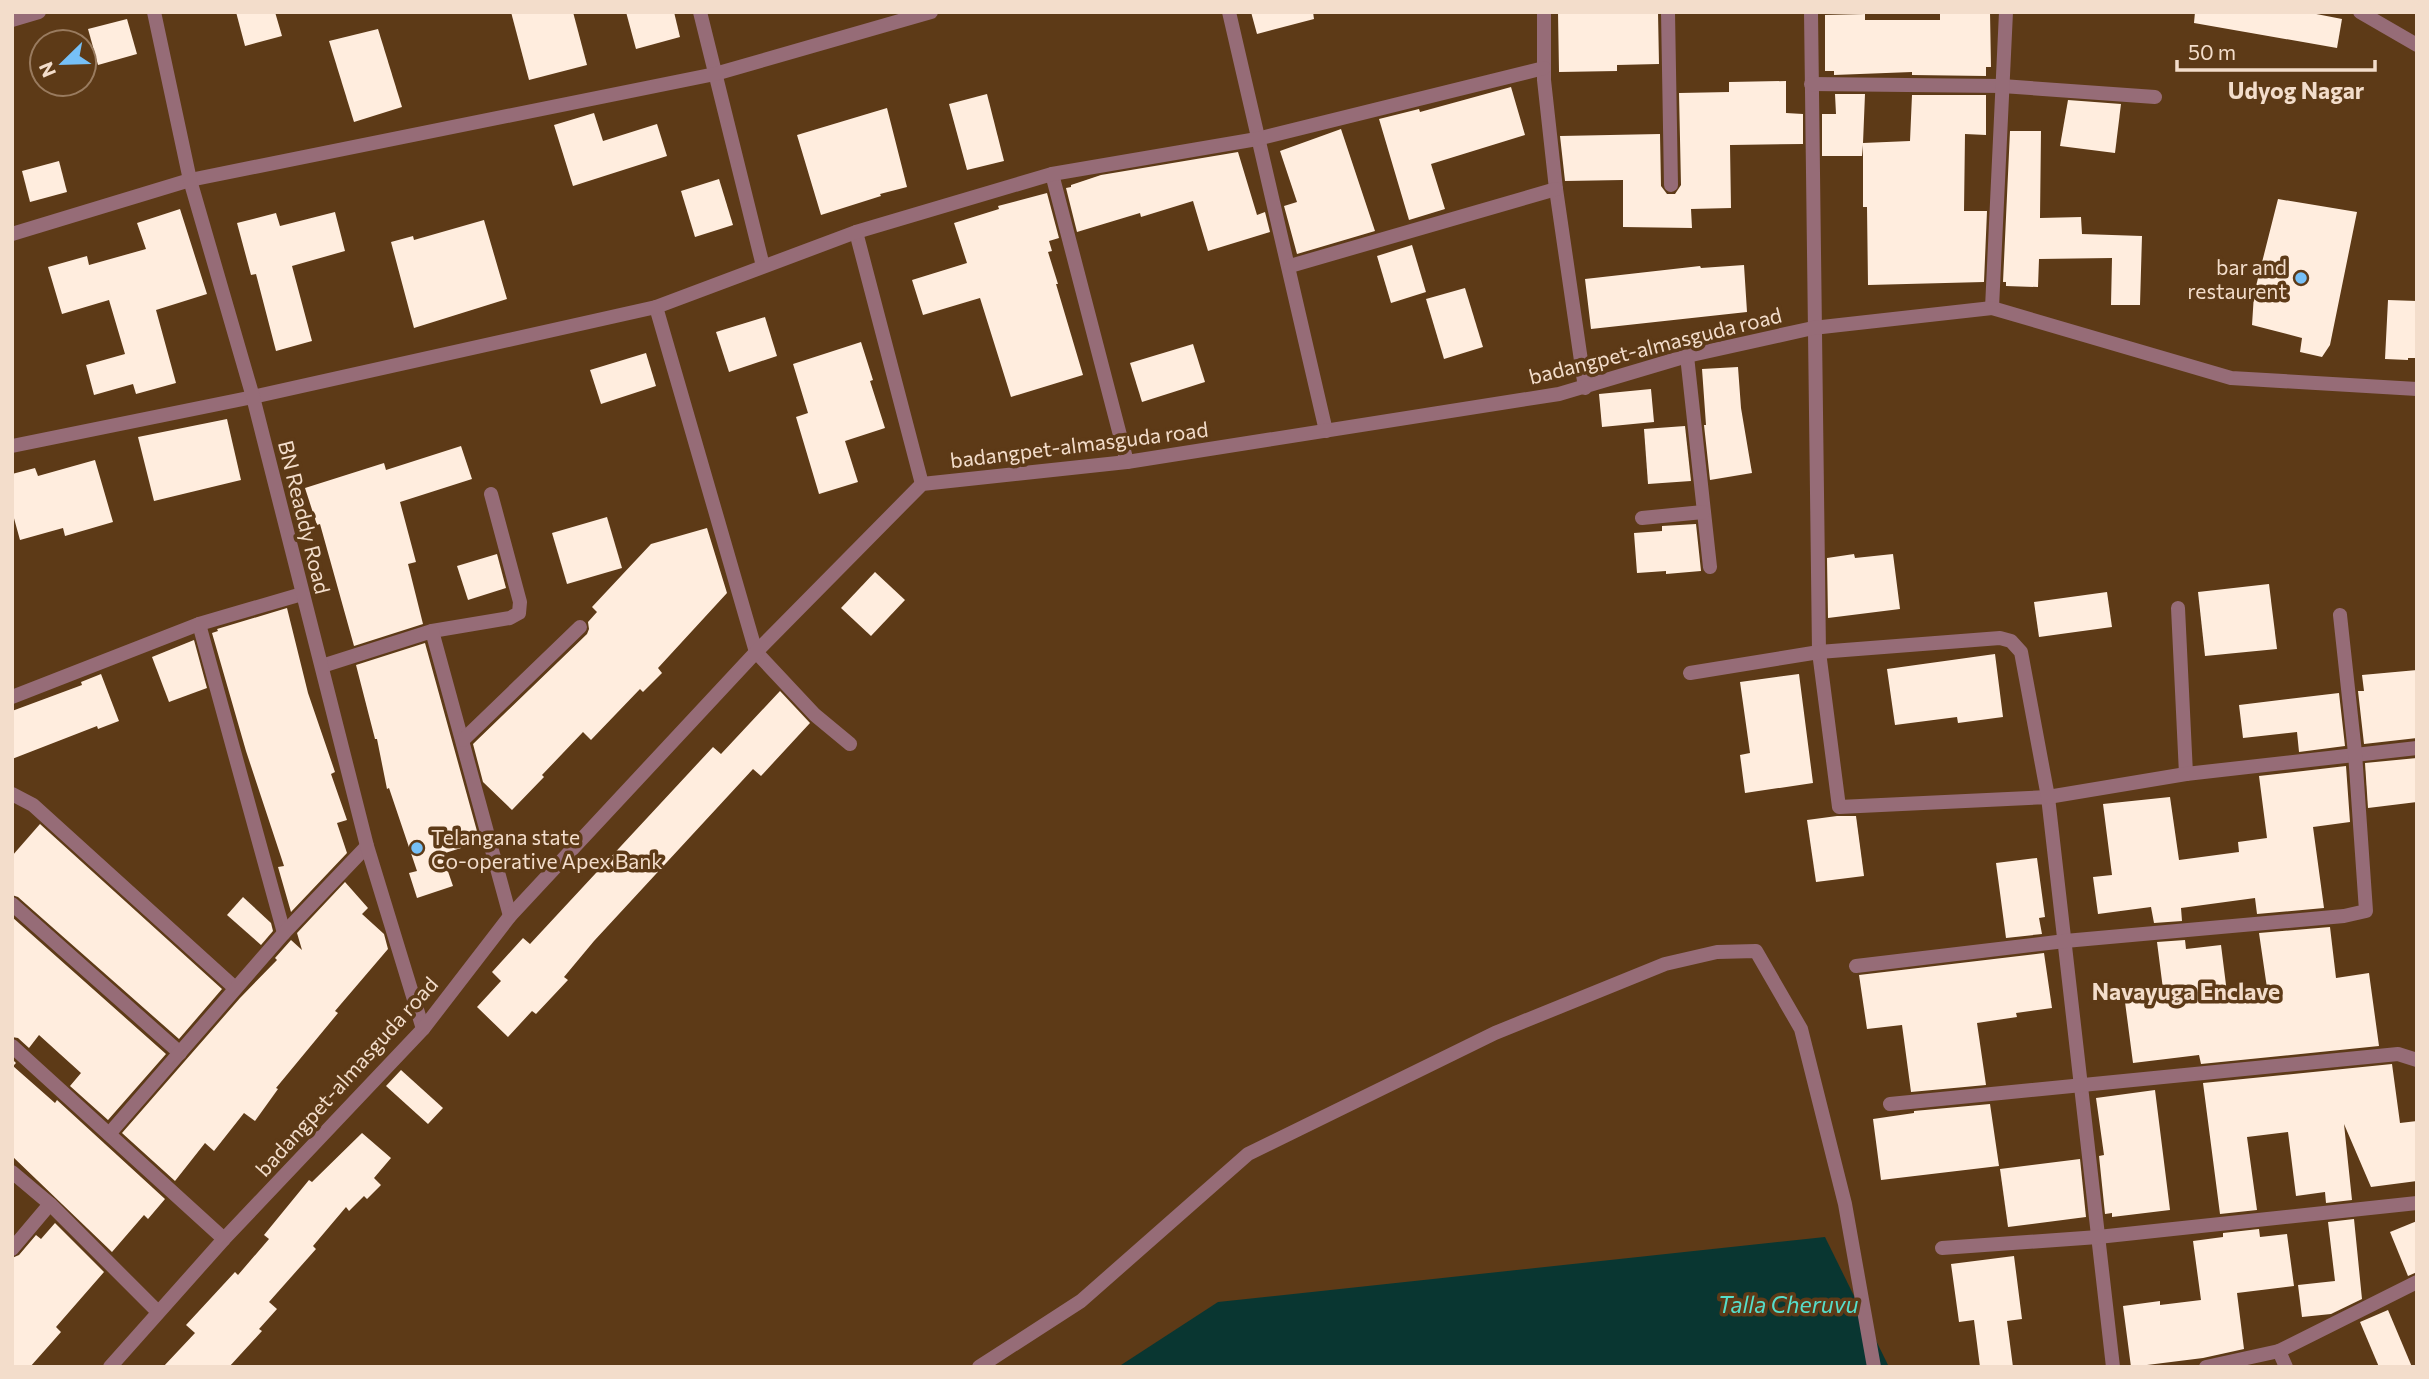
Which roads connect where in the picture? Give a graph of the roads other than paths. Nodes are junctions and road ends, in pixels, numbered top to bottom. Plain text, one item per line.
1 (39, 12) edge
2 (154, 12) edge
3 (700, 12) edge
4 (931, 12) edge
5 (1229, 12) edge
6 (1545, 12) edge
7 (1668, 12) edge
8 (1811, 12) edge
9 (2006, 12) edge
10 (2360, 12) edge
11 (12, 20) edge
12 (2417, 45) edge
13 (1544, 68) junction
14 (715, 74) junction
15 (1811, 84) junction
16 (2002, 86) junction
17 (2155, 97) dead end
18 (1257, 139) junction
19 (1052, 174) junction
20 (190, 180) junction
21 (1671, 185) dead end
22 (1556, 189) junction
23 (856, 232) junction
24 (12, 234) edge
25 (1290, 266) junction
26 (763, 267) junction
27 (656, 307) junction
28 (1992, 309) junction
29 (1814, 328) junction
30 (1687, 356) junction
31 (1586, 388) junction
32 (2417, 390) edge
33 (253, 397) junction
34 (1326, 430) junction
35 (12, 446) edge
36 (1127, 461) junction
37 (922, 484) junction
38 (491, 494) dead end
39 (1703, 512) junction
40 (1642, 518) dead end
41 (1710, 567) dead end
42 (302, 594) junction
43 (2179, 608) dead end
44 (2340, 615) dead end
45 (198, 624) junction
46 (580, 627) dead end
47 (432, 631) junction
48 (755, 652) junction
49 (1819, 652) junction
50 (323, 666) junction
51 (1690, 673) dead end
52 (12, 697) edge
53 (463, 740) junction
54 (850, 744) dead end
55 (2417, 748) edge
56 (2355, 754) junction
57 (2186, 775) junction
58 (12, 794) edge
59 (2048, 797) junction
60 (367, 846) junction
61 (12, 904) edge
62 (510, 916) junction
63 (284, 933) junction
64 (2065, 941) junction
65 (1856, 966) dead end
66 (235, 988) junction
67 (423, 1029) junction
68 (12, 1046) edge
69 (180, 1053) junction
70 (2417, 1060) edge
71 (2080, 1083) junction
72 (1890, 1104) dead end
73 (109, 1133) junction
74 (12, 1172) edge
75 (2417, 1203) edge
76 (50, 1204) junction
77 (2098, 1237) junction
78 (224, 1239) junction
79 (1942, 1248) dead end
80 (12, 1250) edge
81 (2417, 1282) edge
82 (158, 1312) junction
83 (2279, 1351) junction
84 (110, 1367) edge
85 (979, 1367) edge
86 (1874, 1367) edge
87 (2113, 1367) edge
88 (2206, 1367) edge
89 (2286, 1367) edge

1 - 11 street
2 - 20 street, BN Readdy Road
3 - 14 street
4 - 14 street
5 - 18 street
6 - 13 street
7 - 21 street
8 - 15 street
9 - 16 street
10 - 12 street
13 - 18 street
13 - 22 street
14 - 20 street
14 - 26 street
15 - 16 street
15 - 29 street
16 - 17 street
16 - 28 street
18 - 19 street
18 - 25 street
19 - 23 street
19 - 36 street
20 - 24 street
20 - 33 street, BN Readdy Road
22 - 25 street
22 - 31 street
23 - 26 street
23 - 37 street
25 - 34 street
26 - 27 street
27 - 33 street
27 - 48 street
28 - 29 street, badangpet-almasguda road
28 - 32 street, badangpet-almasguda road
29 - 30 street, badangpet-almasguda road
29 - 49 street
30 - 31 street, badangpet-almasguda road
30 - 39 street
31 - 34 street, badangpet-almasguda road
33 - 35 street
33 - 42 street, BN Readdy Road
34 - 36 street, badangpet-almasguda road
36 - 37 street, badangpet-almasguda road
37 - 48 street, badangpet-almasguda road
38 - 47 street
39 - 40 street
39 - 41 street
42 - 45 street
42 - 50 street, BN Readdy Road
43 - 57 street
44 - 56 street
45 - 52 street
45 - 63 street
46 - 53 street
47 - 50 street
47 - 53 street
48 - 54 street
48 - 62 street, badangpet-almasguda road
49 - 51 street
49 - 59 street
49 - 59 street
50 - 60 street, BN Readdy Road
53 - 62 street
55 - 56 street
56 - 57 street
56 - 64 street
57 - 59 street
58 - 66 street
59 - 64 street
60 - 63 street
60 - 67 street, BN Readdy Road
61 - 69 street
62 - 67 street, badangpet-almasguda road
63 - 66 street
64 - 65 street
64 - 71 street
66 - 69 street
67 - 78 street, badangpet-almasguda road
68 - 73 street
69 - 73 street
70 - 71 street
71 - 72 street
71 - 77 street
73 - 78 street
74 - 76 street
75 - 77 street
76 - 80 street
76 - 82 street
77 - 79 street
77 - 87 street
78 - 82 street, badangpet-almasguda road
81 - 83 street
82 - 84 street, badangpet-almasguda road
83 - 88 street
83 - 89 street
85 - 86 street

